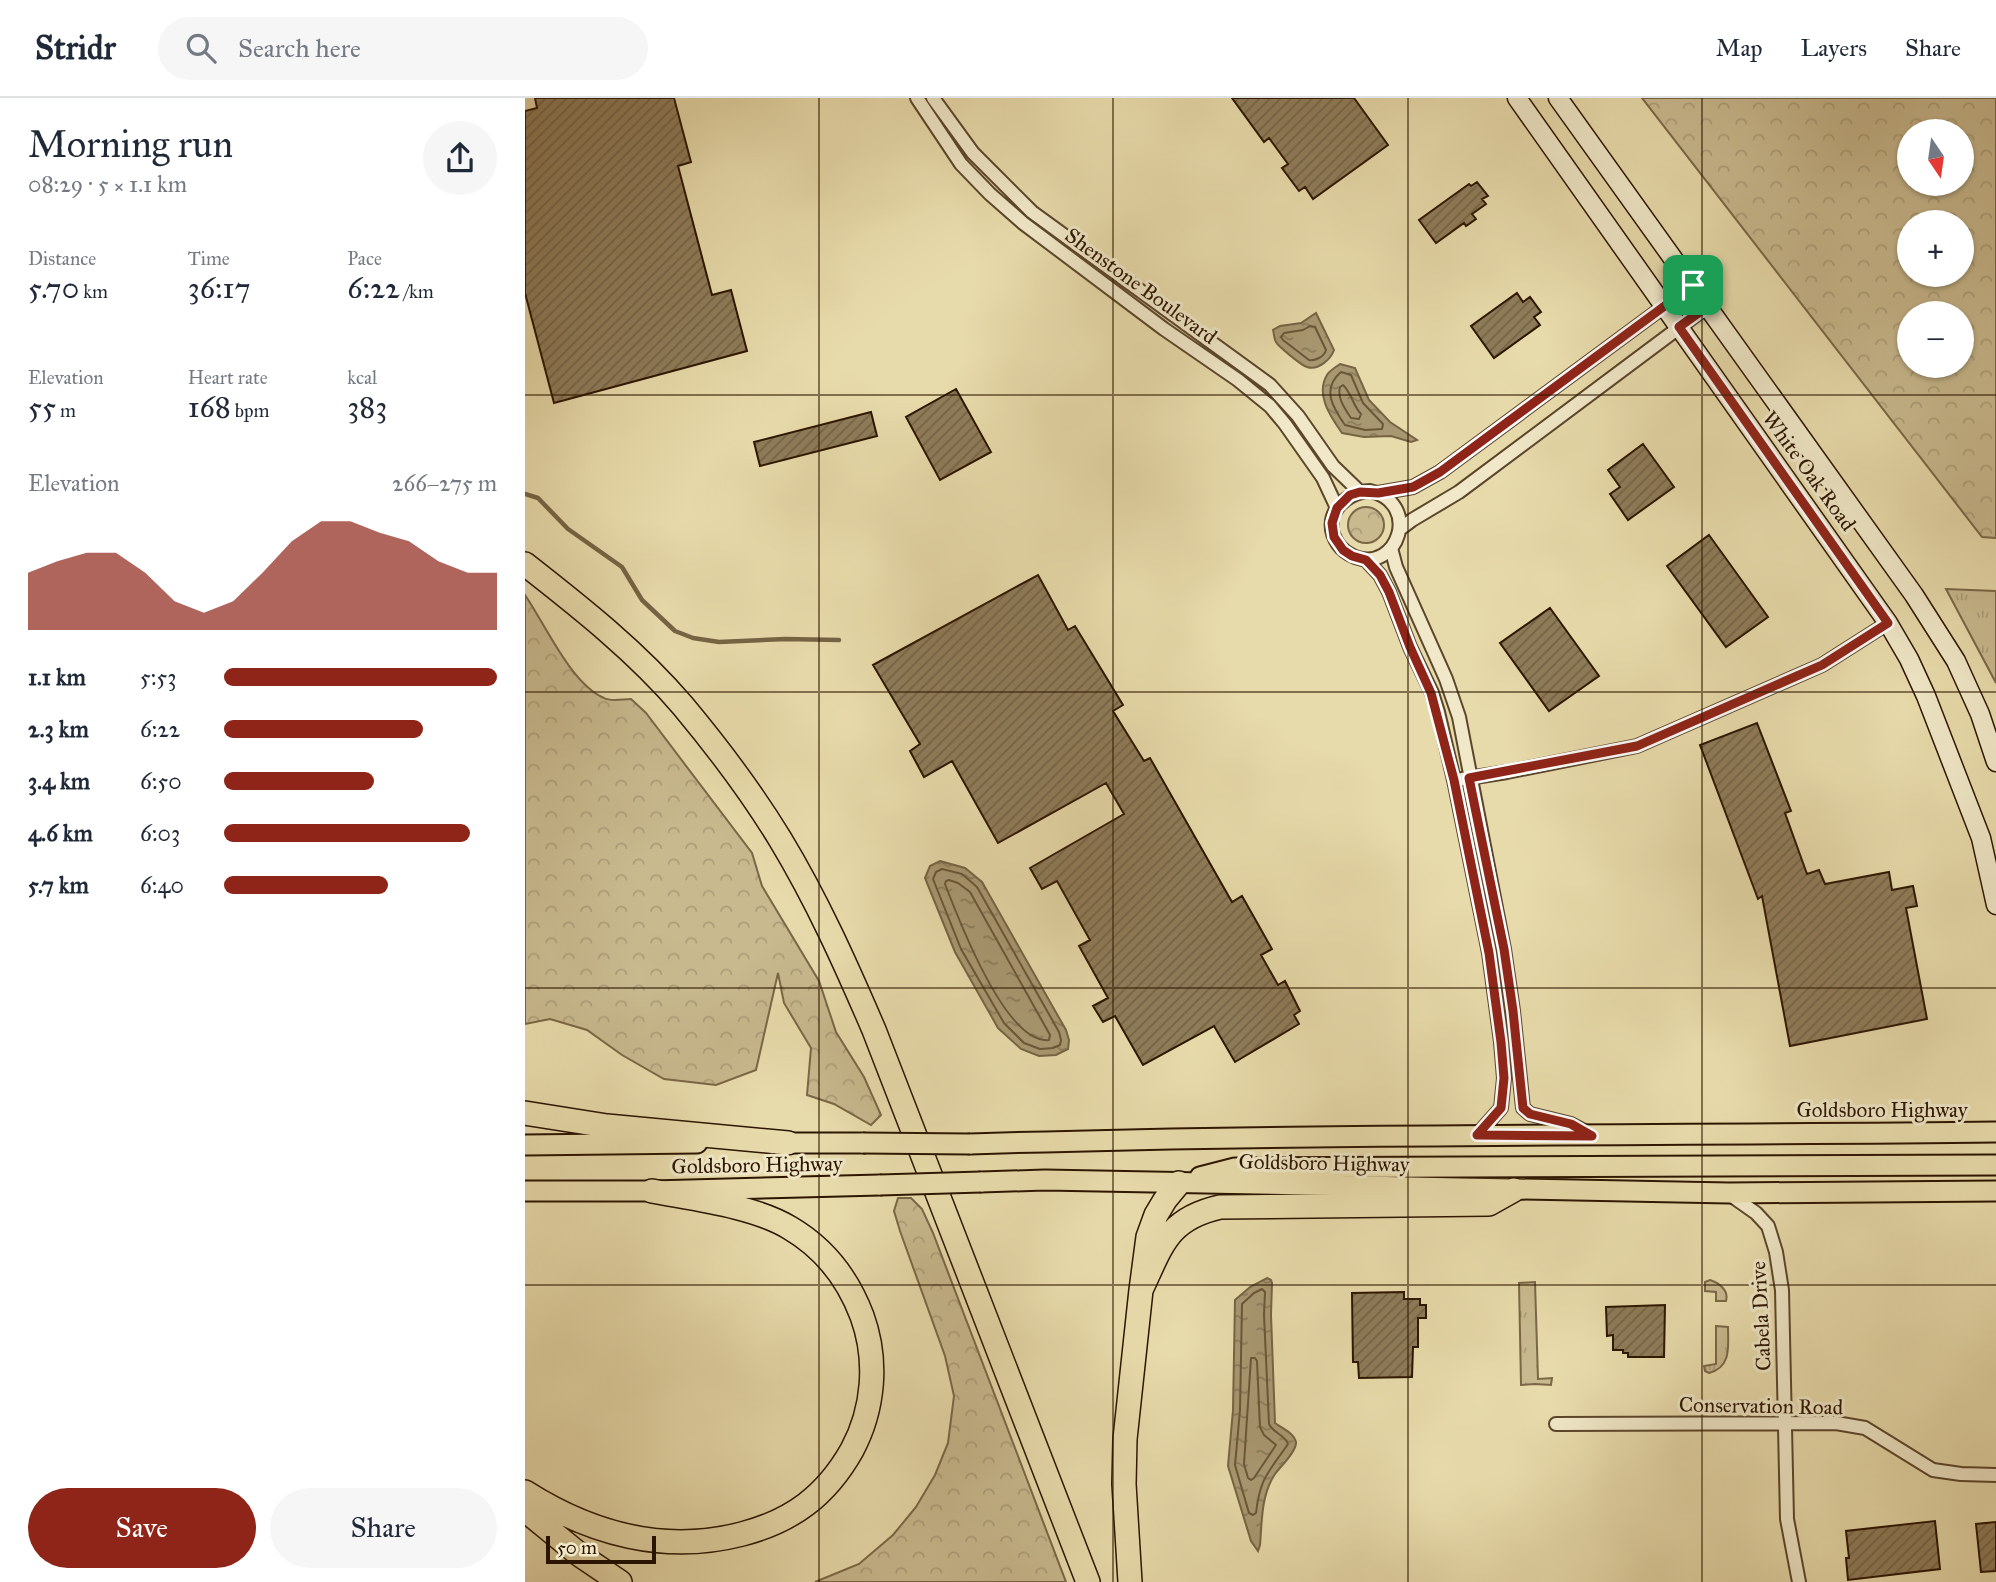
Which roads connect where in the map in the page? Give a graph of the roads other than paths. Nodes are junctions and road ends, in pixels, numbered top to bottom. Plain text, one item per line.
1 (917, 98) edge
2 (933, 98) edge
3 (1517, 98) edge
4 (1558, 98) edge
5 (1693, 285) junction
6 (1664, 306) junction
7 (1708, 306) junction
8 (1679, 327) junction
9 (1360, 492) junction
10 (1378, 493) junction
11 (1337, 508) junction
12 (1400, 529) junction
13 (1391, 548) junction
14 (1366, 560) junction
15 (525, 564) edge
16 (1888, 623) junction
17 (1996, 762) edge
18 (1469, 778) junction
19 (1454, 780) junction
20 (1996, 905) edge
21 (525, 1113) edge
22 (1996, 1132) edge
23 (1477, 1135) junction
24 (1592, 1136) junction
25 (788, 1143) junction
26 (525, 1145) edge
27 (1996, 1165) edge
28 (1179, 1183) junction
29 (1514, 1190) junction
30 (525, 1191) edge
31 (652, 1191) junction
32 (1996, 1191) edge
33 (1729, 1194) junction
34 (1142, 1290) junction
35 (1556, 1423) dead end
36 (1785, 1423) junction
37 (1996, 1475) edge
38 (525, 1492) edge
39 (525, 1510) edge
40 (620, 1582) edge
41 (1088, 1582) edge
42 (1129, 1582) edge
43 (1799, 1582) edge

1 - 11 street, Shenstone Boulevard
2 - 9 street, Shenstone Boulevard
3 - 6 main road, White Oak Road
4 - 5 main road, White Oak Road
5 - 6 street
5 - 7 main road, White Oak Road
6 - 8 main road, White Oak Road
6 - 10 street
7 - 8 street
7 - 17 main road, White Oak Road
8 - 12 street
8 - 16 main road, White Oak Road
9 - 10 street
9 - 11 street
10 - 12 street
11 - 14 street
12 - 13 street
13 - 14 street
13 - 18 street
14 - 19 street
15 - 41 highway
16 - 18 street
16 - 20 main road, White Oak Road
18 - 19 street
18 - 24 street
19 - 23 street
21 - 25 highway
22 - 24 main road, Goldsboro Highway
23 - 24 main road, Goldsboro Highway
23 - 25 main road, Goldsboro Highway, bridge
25 - 26 main road, Goldsboro Highway
27 - 28 main road
28 - 29 main road, Goldsboro Highway
28 - 31 main road, Goldsboro Highway, bridge
28 - 34 highway
29 - 33 main road, Goldsboro Highway
29 - 34 highway
30 - 31 main road, Goldsboro Highway
31 - 38 highway
32 - 33 main road, Goldsboro Highway
33 - 36 street, Cabela Drive
34 - 42 highway
35 - 36 street, Conservation Road
36 - 37 street, Conservation Road
36 - 43 street, Cabela Drive
39 - 40 highway

